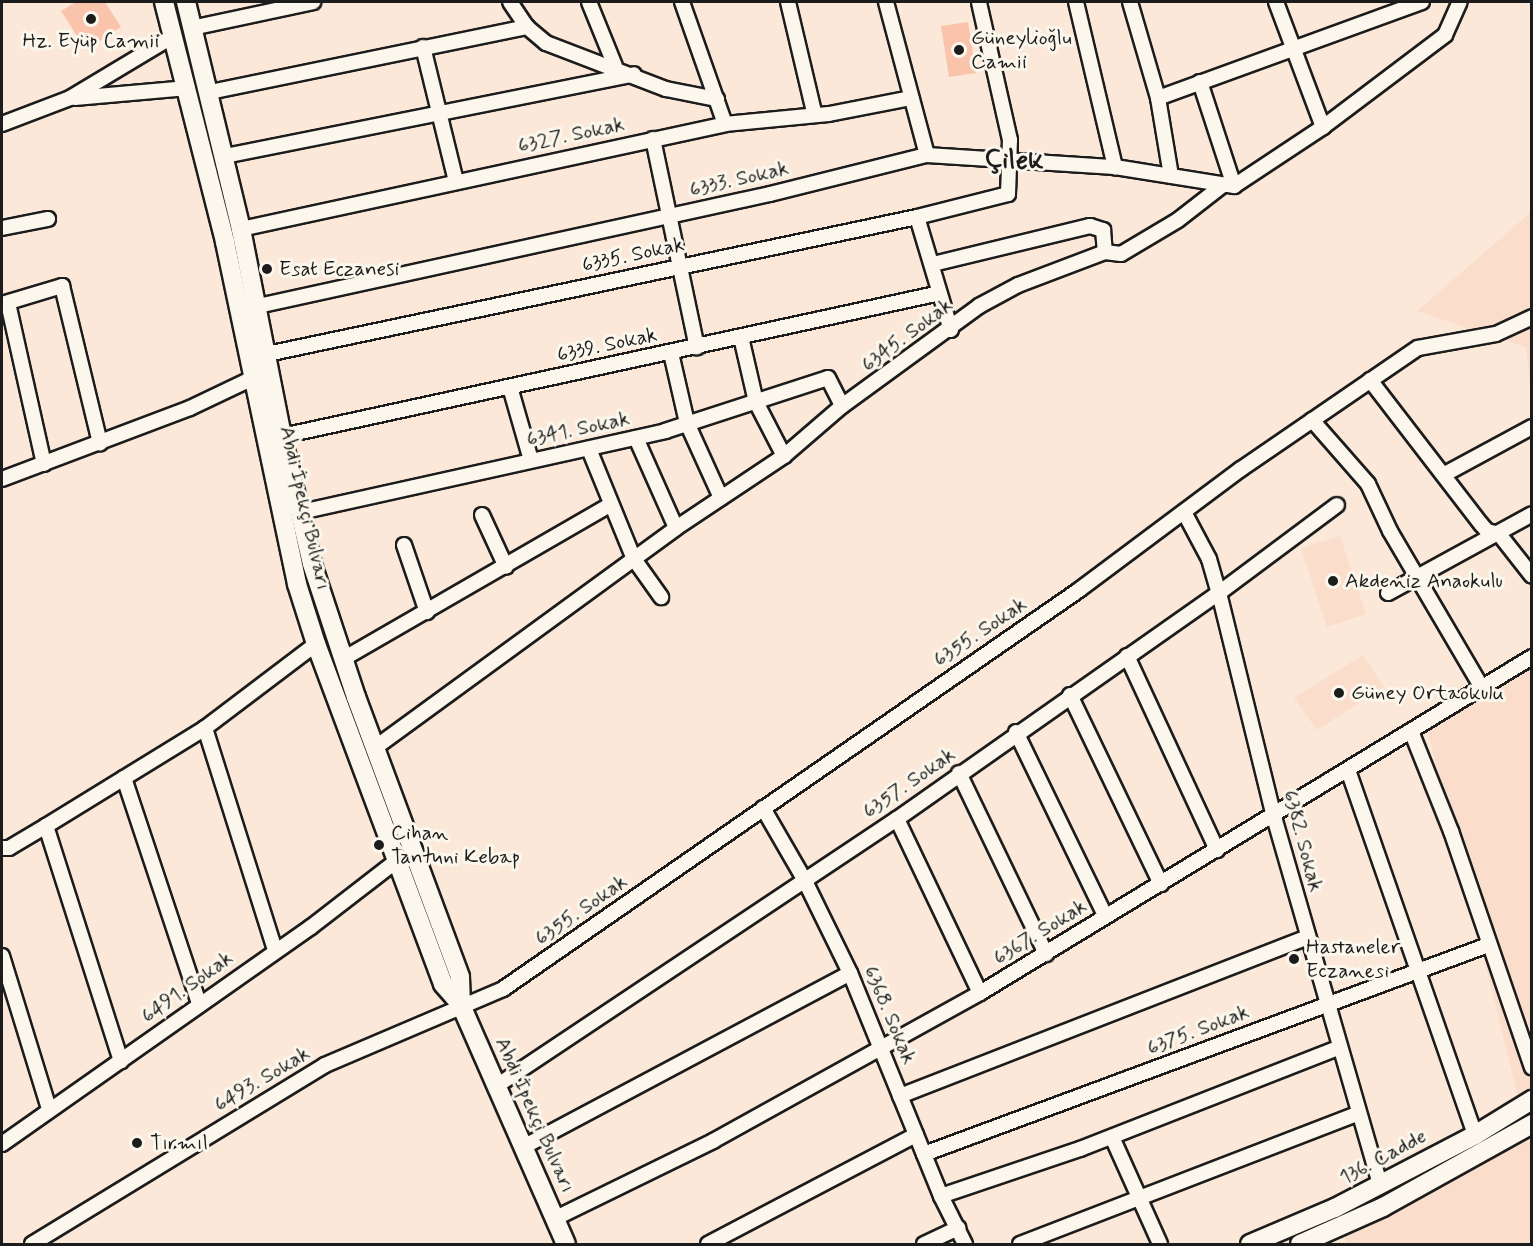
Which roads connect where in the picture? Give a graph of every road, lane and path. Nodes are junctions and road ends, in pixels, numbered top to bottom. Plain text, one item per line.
1 (164, 2) edge
2 (186, 2) edge
3 (313, 2) edge
4 (510, 2) edge
5 (589, 2) edge
6 (682, 2) edge
7 (788, 2) edge
8 (886, 2) edge
9 (979, 2) edge
10 (1076, 2) edge
11 (1145, 2) edge
12 (1276, 2) edge
13 (1422, 2) edge
14 (1130, 4) edge
15 (1455, 5) edge
16 (527, 27) junction
17 (192, 28) junction
18 (172, 36) junction
19 (423, 47) junction
20 (1293, 47) junction
21 (615, 66) junction
22 (634, 74) junction
23 (1200, 82) junction
24 (188, 88) junction
25 (210, 92) junction
26 (70, 98) junction
27 (911, 98) junction
28 (1158, 98) junction
29 (717, 99) junction
30 (814, 112) junction
31 (441, 115) junction
32 (2, 124) edge
33 (725, 124) junction
34 (1323, 126) junction
35 (653, 140) junction
36 (927, 155) junction
37 (225, 156) junction
38 (1010, 160) junction
39 (1115, 167) junction
40 (1171, 177) junction
41 (456, 181) junction
42 (1229, 186) junction
43 (672, 216) junction
44 (917, 217) junction
45 (48, 219) dead end
46 (2, 228) edge
47 (241, 229) junction
48 (1105, 252) junction
49 (933, 264) junction
50 (680, 266) junction
51 (939, 293) junction
52 (5, 303) edge
53 (258, 306) junction
54 (1532, 317) edge
55 (951, 330) junction
56 (741, 337) junction
57 (697, 347) junction
58 (671, 353) junction
59 (267, 354) junction
60 (253, 378) junction
61 (1370, 380) junction
62 (510, 387) junction
63 (756, 402) junction
64 (842, 406) junction
65 (1312, 420) junction
66 (687, 423) junction
67 (1532, 426) edge
68 (282, 436) junction
69 (636, 438) junction
70 (100, 443) junction
71 (589, 449) junction
72 (784, 456) junction
73 (531, 460) junction
74 (44, 464) junction
75 (1445, 474) junction
76 (2, 479) edge
77 (721, 498) junction
78 (610, 505) junction
79 (1337, 505) dead end
80 (301, 512) junction
81 (1184, 512) junction
82 (1532, 514) edge
83 (482, 515) dead end
84 (676, 528) junction
85 (1499, 534) junction
86 (404, 545) dead end
87 (634, 559) junction
88 (506, 567) junction
89 (1532, 576) edge
90 (1417, 579) junction
91 (1388, 592) dead end
92 (1219, 593) junction
93 (661, 597) dead end
94 (426, 612) junction
95 (316, 644) junction
96 (1127, 656) junction
97 (1532, 657) edge
98 (343, 659) junction
99 (1482, 688) junction
100 (1070, 695) junction
101 (205, 728) junction
102 (1411, 731) junction
103 (1017, 732) junction
104 (376, 747) junction
105 (1348, 770) junction
106 (959, 773) junction
107 (124, 778) junction
108 (763, 808) junction
109 (1274, 817) junction
110 (897, 819) junction
111 (46, 826) junction
112 (2, 848) edge
113 (1217, 850) junction
114 (395, 862) junction
115 (804, 879) junction
116 (1161, 884) junction
117 (1105, 915) junction
118 (1308, 937) junction
119 (1488, 945) junction
120 (275, 950) junction
121 (1046, 954) junction
122 (2, 956) edge
123 (1420, 969) junction
124 (850, 973) junction
125 (980, 993) junction
126 (199, 1004) junction
127 (1330, 1004) junction
128 (461, 1005) junction
129 (883, 1047) junction
130 (1340, 1047) junction
131 (122, 1061) junction
132 (1532, 1067) edge
133 (498, 1085) junction
134 (900, 1096) junction
135 (1532, 1100) edge
136 (49, 1109) junction
137 (1359, 1113) junction
138 (1532, 1124) edge
139 (916, 1135) junction
140 (1475, 1135) junction
141 (1112, 1137) junction
142 (2, 1144) edge
143 (525, 1146) junction
144 (924, 1154) junction
145 (1380, 1184) junction
146 (941, 1196) junction
147 (1140, 1197) junction
148 (556, 1218) junction
149 (958, 1228) junction
150 (32, 1245) edge
151 (566, 1245) edge
152 (708, 1245) edge
153 (924, 1245) edge
154 (966, 1245) edge
155 (1020, 1245) edge
156 (1160, 1245) edge
157 (1250, 1245) edge
158 (1300, 1245) edge

1 - 18 street, Abdi İpekçi Bulvarı
2 - 17 street, Abdi İpekçi Bulvarı
3 - 17 street
4 - 16 street
5 - 21 street
6 - 29 street
7 - 30 street
8 - 27 street
9 - 38 street
10 - 39 street
11 - 14 street
12 - 20 street
13 - 20 street
14 - 28 street
15 - 34 street, 6345. Sokak
16 - 19 street
16 - 21 street
17 - 25 street, Abdi İpekçi Bulvarı
18 - 24 street, Abdi İpekçi Bulvarı
18 - 26 street
19 - 25 street
19 - 31 street
20 - 23 street
20 - 34 street
21 - 22 street
22 - 29 street
22 - 31 street
23 - 28 street
23 - 42 street
24 - 26 street
24 - 60 street, Abdi İpekçi Bulvarı
25 - 37 street, Abdi İpekçi Bulvarı
26 - 32 street
27 - 30 street, 6327. Sokak
27 - 36 street
28 - 40 street
29 - 33 street
30 - 33 street, 6327. Sokak
31 - 37 street
31 - 41 street
33 - 35 street, 6327. Sokak
34 - 42 street, 6345. Sokak
35 - 41 street, 6327. Sokak
35 - 43 street
36 - 38 street, 6333. Sokak
36 - 43 street, 6333. Sokak
37 - 47 street, Abdi İpekçi Bulvarı
38 - 39 street, 6333. Sokak
38 - 44 street, 6335. Sokak
39 - 40 street, 6333. Sokak
40 - 42 street, 6333. Sokak
41 - 47 street, 6327. Sokak
42 - 48 street, 6345. Sokak
43 - 50 street
43 - 53 street, 6333. Sokak
44 - 49 street
44 - 50 street, 6335. Sokak
45 - 46 street
47 - 53 street, Abdi İpekçi Bulvarı
48 - 49 street
48 - 55 street, 6345. Sokak
49 - 51 street
50 - 57 street
50 - 59 street, 6335. Sokak
51 - 55 street
51 - 56 street, 6339. Sokak
52 - 70 street
52 - 74 street
53 - 59 street, Abdi İpekçi Bulvarı
54 - 61 street, 6355. Sokak
55 - 64 street, 6345. Sokak
56 - 57 street, 6339. Sokak
56 - 63 street
57 - 58 street, 6339. Sokak
58 - 62 street, 6339. Sokak
58 - 66 street
59 - 68 street, Abdi İpekçi Bulvarı
60 - 70 street
60 - 95 street, Abdi İpekçi Bulvarı
61 - 65 street, 6355. Sokak
61 - 75 street
62 - 68 street, 6339. Sokak
62 - 73 street
63 - 64 street, 6341. Sokak
63 - 66 street, 6341. Sokak
63 - 72 street
64 - 72 street, 6345. Sokak
65 - 81 street, 6355. Sokak
65 - 90 street
66 - 69 street, 6341. Sokak
66 - 77 street
67 - 75 street
68 - 80 street, Abdi İpekçi Bulvarı
69 - 71 street, 6341. Sokak
69 - 84 street
70 - 74 street
71 - 73 street, 6341. Sokak
71 - 78 street
72 - 77 street, 6345. Sokak
73 - 80 street, 6341. Sokak
74 - 76 street
75 - 85 street
77 - 84 street, 6345. Sokak
78 - 87 street
78 - 88 street
79 - 92 street, 6357. Sokak
80 - 98 street, Abdi İpekçi Bulvarı
81 - 92 street, 6382. Sokak
81 - 108 street, 6355. Sokak
82 - 85 street
83 - 88 street
84 - 87 street, 6345. Sokak
85 - 89 street
85 - 90 street
86 - 94 street
87 - 93 street
87 - 104 street, 6345. Sokak
88 - 94 street
90 - 91 street
90 - 99 street
92 - 96 street, 6357. Sokak
92 - 109 street, 6382. Sokak
94 - 98 street
95 - 101 street
95 - 114 street, Abdi İpekçi Bulvarı
96 - 100 street, 6357. Sokak
96 - 113 street
97 - 99 street, 6367. Sokak
98 - 104 street, Abdi İpekçi Bulvarı
99 - 102 street, 6367. Sokak
100 - 103 street, 6357. Sokak
100 - 116 street
101 - 107 street
101 - 120 street
102 - 105 street, 6367. Sokak
102 - 119 street
103 - 106 street, 6357. Sokak
103 - 117 street
104 - 128 street, Abdi İpekçi Bulvarı
105 - 109 street, 6367. Sokak
105 - 123 street
106 - 110 street, 6357. Sokak
106 - 121 street
107 - 111 street
107 - 126 street
108 - 115 street, 6368. Sokak
108 - 128 street, 6355. Sokak
109 - 113 street, 6367. Sokak
109 - 118 street, 6382. Sokak
110 - 115 street, 6357. Sokak
110 - 125 street
111 - 112 street
111 - 131 street
113 - 116 street, 6367. Sokak
114 - 120 street, 6491. Sokak
114 - 128 street, Abdi İpekçi Bulvarı
115 - 124 street, 6368. Sokak
115 - 133 street, 6357. Sokak
116 - 117 street, 6367. Sokak
117 - 121 street, 6367. Sokak
118 - 127 street, 6382. Sokak
118 - 134 street
119 - 123 street, 6375. Sokak
119 - 132 street
120 - 126 street, 6491. Sokak
121 - 125 street, 6367. Sokak
122 - 136 street
123 - 127 street, 6375. Sokak
123 - 140 street
124 - 129 street, 6368. Sokak
124 - 143 street
125 - 129 street, 6367. Sokak
126 - 131 street, 6491. Sokak
127 - 130 street, 6382. Sokak
127 - 144 street, 6375. Sokak
128 - 133 street, Abdi İpekçi Bulvarı
128 - 150 street, 6493. Sokak
129 - 134 street, 6368. Sokak
129 - 148 street, 6367. Sokak
130 - 137 street, 6382. Sokak
130 - 141 street
131 - 136 street, 6491. Sokak
133 - 143 street, Abdi İpekçi Bulvarı
134 - 139 street, 6368. Sokak
135 - 140 street, 136. Cadde
136 - 142 street, 6491. Sokak
137 - 145 street, 6382. Sokak
137 - 147 street
138 - 158 street, 136. Cadde
139 - 144 street, 6368. Sokak
139 - 152 street
140 - 145 street, 136. Cadde
141 - 146 street
141 - 147 street
143 - 148 street, Abdi İpekçi Bulvarı
144 - 146 street, 6368. Sokak
145 - 157 street, 136. Cadde
146 - 149 street, 6368. Sokak
147 - 155 street
147 - 156 street
148 - 151 street, Abdi İpekçi Bulvarı
149 - 153 street
149 - 154 street, 6368. Sokak

